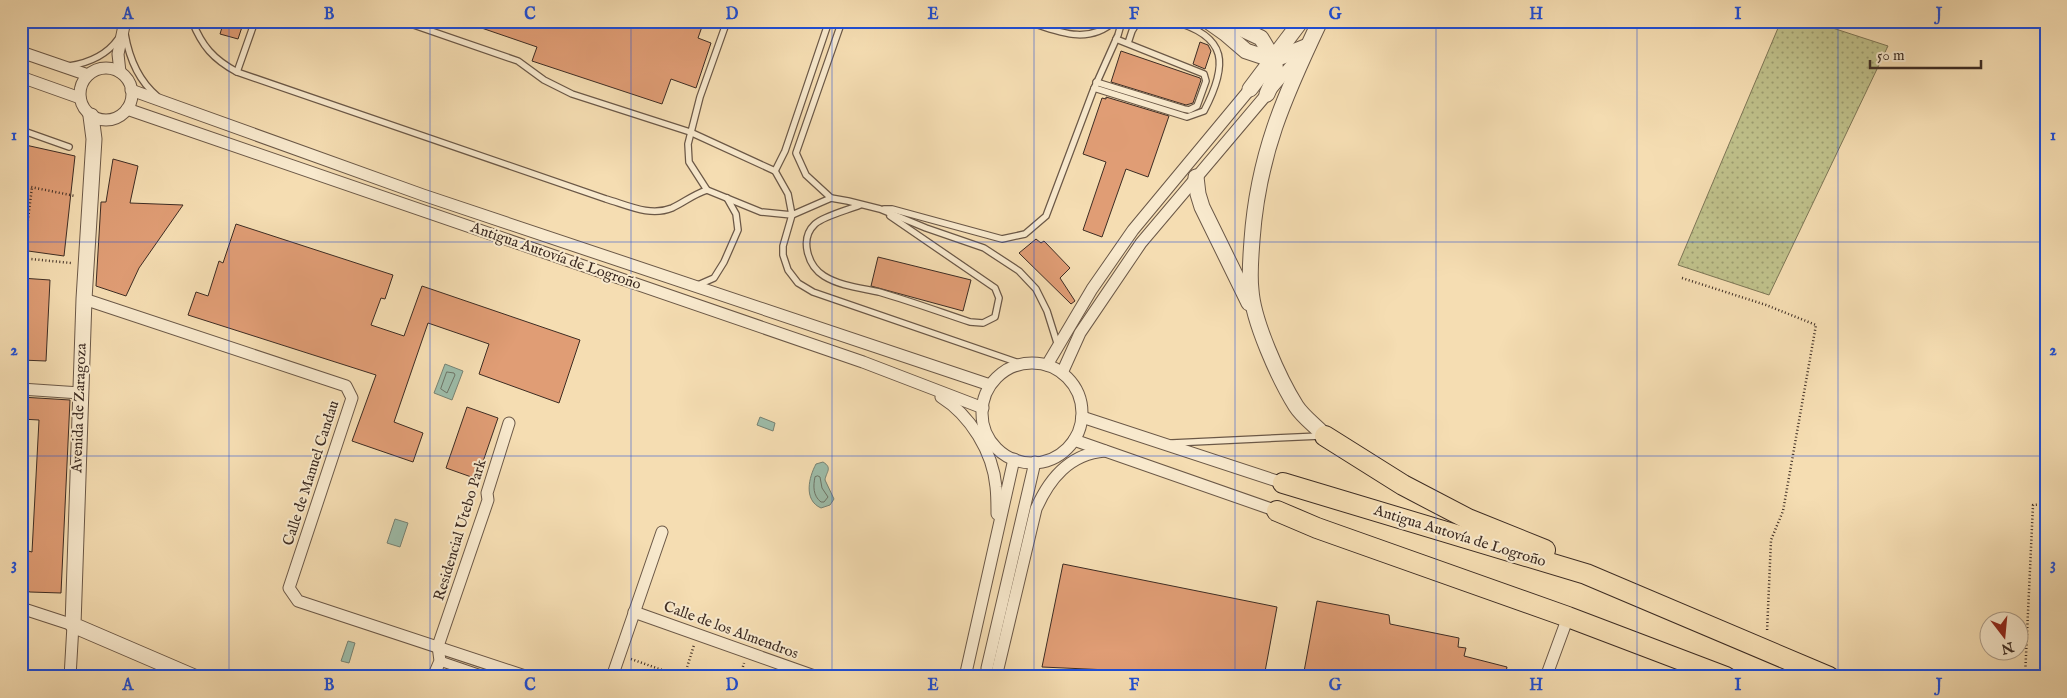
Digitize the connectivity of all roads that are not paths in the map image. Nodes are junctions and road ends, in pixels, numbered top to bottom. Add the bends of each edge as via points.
1 (192, 21) edge
2 (255, 21) edge
3 (402, 21) edge
4 (727, 21) edge
5 (830, 21) edge
6 (842, 21) edge
7 (1026, 21) edge
8 (1114, 21) edge
9 (1122, 21) edge
10 (1138, 21) edge
11 (1172, 21) edge
12 (1208, 21) edge
13 (1225, 21) edge
14 (1320, 21) edge
15 (125, 25) edge
16 (1297, 27) edge
17 (1261, 38) junction
18 (1116, 39) junction
19 (1128, 43) junction
20 (1308, 46) junction
21 (1246, 51) junction
22 (21, 52) edge
23 (118, 54) junction
24 (1273, 60) junction
25 (64, 67) junction
26 (107, 68) junction
27 (120, 72) junction
28 (237, 72) junction
29 (88, 75) junction
30 (21, 77) edge
31 (1095, 85) junction
32 (1250, 89) junction
33 (131, 90) junction
34 (1267, 94) junction
35 (80, 98) junction
36 (162, 101) junction
37 (127, 109) junction
38 (97, 118) junction
39 (21, 130) edge
40 (690, 132) junction
41 (69, 147) dead end
42 (775, 170) junction
43 (1196, 177) junction
44 (707, 190) junction
45 (727, 198) junction
46 (831, 198) junction
47 (860, 205) junction
48 (880, 209) junction
49 (792, 215) junction
50 (694, 286) junction
51 (84, 299) junction
52 (1260, 324) junction
53 (1058, 347) junction
54 (1022, 364) junction
55 (1047, 365) junction
56 (1062, 373) junction
57 (990, 385) junction
58 (927, 388) junction
59 (21, 390) edge
60 (80, 393) junction
61 (983, 408) junction
62 (1082, 417) junction
63 (509, 423) dead end
64 (1325, 436) junction
65 (1074, 440) junction
66 (1163, 444) junction
67 (1104, 451) junction
68 (1014, 459) junction
69 (1035, 462) junction
70 (1283, 483) joint
71 (1277, 512) joint
72 (662, 532) dead end
73 (996, 537) junction
74 (1586, 574) junction
75 (21, 608) edge
76 (634, 612) junction
77 (1568, 617) junction
78 (73, 625) junction
79 (438, 646) junction
80 (440, 662) junction
81 (1831, 675) edge
82 (70, 677) edge
83 (194, 677) edge
84 (433, 677) edge
85 (487, 677) edge
86 (528, 677) edge
87 (612, 677) edge
88 (817, 677) edge
89 (965, 677) edge
90 (987, 677) edge
91 (996, 677) edge
92 (1546, 677) edge
93 (1726, 677) edge

1 - 28 lane via 209,52 220,63
2 - 28 lane
3 - 40 lane via 518,60 544,80 572,94
4 - 40 lane
5 - 42 lane via 785,151
6 - 46 lane via 796,153 806,175
7 - 8 lane via 1076,35 1094,34
9 - 18 lane
10 - 19 lane
11 - 31 lane via 1204,33 1215,43 1218,79 1204,112 1187,117
12 - 21 street
13 - 17 street
14 - 20 street
15 - 23 street
15 - 25 lane via 114,45 92,61
15 - 36 lane via 131,58 149,89
16 - 17 street via 1273,38
16 - 24 street
17 - 24 street
18 - 19 lane
18 - 31 lane
19 - 31 lane via 1204,74 1206,81 1197,106 1184,109
20 - 24 street
20 - 34 street
20 - 52 street via 1270,138 1260,175 1255,205 1251,290
21 - 24 street
21 - 32 street via 1252,70
22 - 25 street
23 - 26 street
23 - 27 street
24 - 32 street
24 - 34 street via 1276,73
25 - 29 street
26 - 27 street
26 - 29 street
27 - 33 street
28 - 44 lane via 638,209 656,212 672,208
29 - 35 street
30 - 35 street
31 - 48 lane via 1046,216 1025,234 1002,239 892,209
32 - 53 street via 1133,230 1092,289
33 - 36 street, Antigua Autovía de Logroño
33 - 37 street
34 - 43 street
35 - 38 street via 82,106
36 - 50 street, Antigua Autovía de Logroño via 441,201
37 - 38 street via 119,117
37 - 58 street, Antigua Autovía de Logroño via 863,362
38 - 51 street, Avenida de Zaragoza
39 - 41 lane
40 - 42 lane
40 - 44 lane via 689,162
42 - 49 lane via 788,194
43 - 52 street via 1202,207
43 - 56 street via 1141,242 1080,332
44 - 45 lane
45 - 49 lane via 761,212
45 - 50 lane via 736,214 738,230 714,278
46 - 47 lane
46 - 49 lane
47 - 48 lane
47 - 48 lane via 816,223 809,231 808,256 814,269 841,283 970,322 983,324 995,317 1000,298 995,288
48 - 53 lane via 984,248 1020,271 1043,299
49 - 54 lane via 784,239 783,255 788,270 798,283 813,292
50 - 57 street, Antigua Autovía de Logroño
51 - 60 street, Avenida de Zaragoza
51 - 79 street, Calle de Manuel Candau via 346,386 352,398 289,588 298,601
52 - 64 street via 1297,407
53 - 55 street
54 - 55 street
54 - 57 street via 1001,374
55 - 56 street
56 - 62 street via 1074,385 1081,400
57 - 61 street
58 - 61 street, Antigua Autovía de Logroño
58 - 73 street via 964,416 981,440 996,485
59 - 60 street
60 - 78 street, Avenida de Zaragoza
61 - 68 street via 986,432 994,445
62 - 65 street
62 - 66 street, Antigua Autovía de Logroño
63 - 79 street, Residencial Utebo Park via 487,492 488,500
64 - 66 lane
64 - 74 highway via 1403,486 1468,519 1560,557
65 - 67 street
65 - 69 street via 1054,458
66 - 70 street, Antigua Autovía de Logroño
67 - 71 street
67 - 91 street via 1078,457 1044,490 1036,509
68 - 69 street
68 - 73 street
69 - 90 street
70 - 74 highway, Antigua Autovía de Logroño
71 - 77 highway
72 - 76 street
73 - 89 street
74 - 81 highway, Antigua Autovía de Logroño
75 - 78 street
76 - 87 street
76 - 88 street, Calle de los Almendros
77 - 92 street
77 - 93 highway
78 - 82 street, Avenida de Zaragoza
78 - 83 street
79 - 80 street
79 - 86 street, Calle de Manuel Candau
80 - 84 street
80 - 85 street

